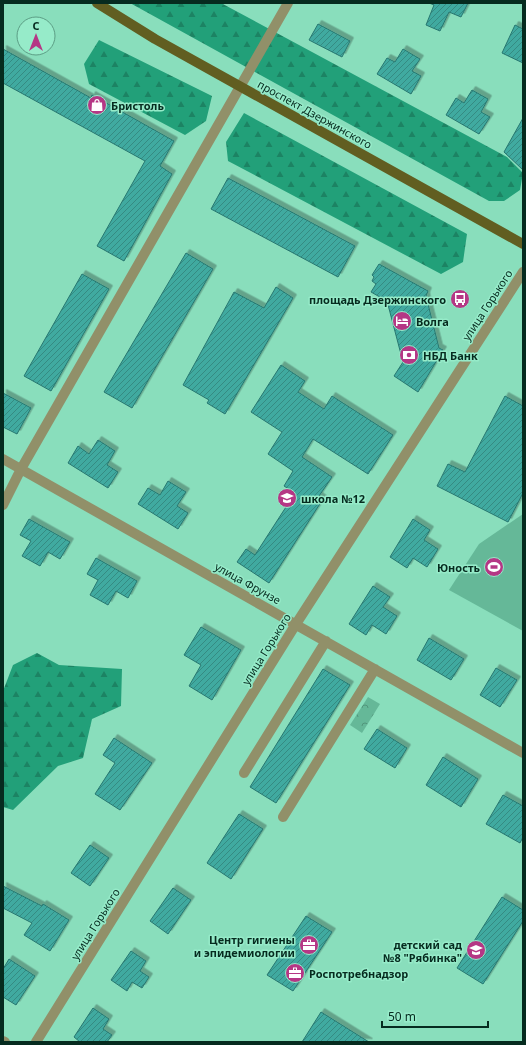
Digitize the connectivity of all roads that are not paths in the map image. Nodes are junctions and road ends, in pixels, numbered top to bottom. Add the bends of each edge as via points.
1 (97, 3) edge
2 (288, 3) edge
3 (241, 86) junction
4 (523, 244) edge
5 (523, 272) edge
6 (3, 459) edge
7 (21, 469) junction
8 (3, 505) edge
9 (296, 624) junction
10 (326, 641) junction
11 (375, 669) junction
12 (523, 753) edge
13 (244, 773) dead end
14 (283, 817) dead end
15 (36, 1042) edge

1 - 3 main road, проспект Дзержинского via 155,39
2 - 3 street
3 - 4 main road, проспект Дзержинского
3 - 7 street
5 - 9 street, улица Горького
6 - 7 street, улица Фрунзе
7 - 8 street
7 - 9 street, улица Фрунзе
9 - 10 street, улица Фрунзе
9 - 15 street, улица Горького
10 - 11 street, улица Фрунзе
10 - 13 street
11 - 12 street, улица Фрунзе
11 - 14 street

